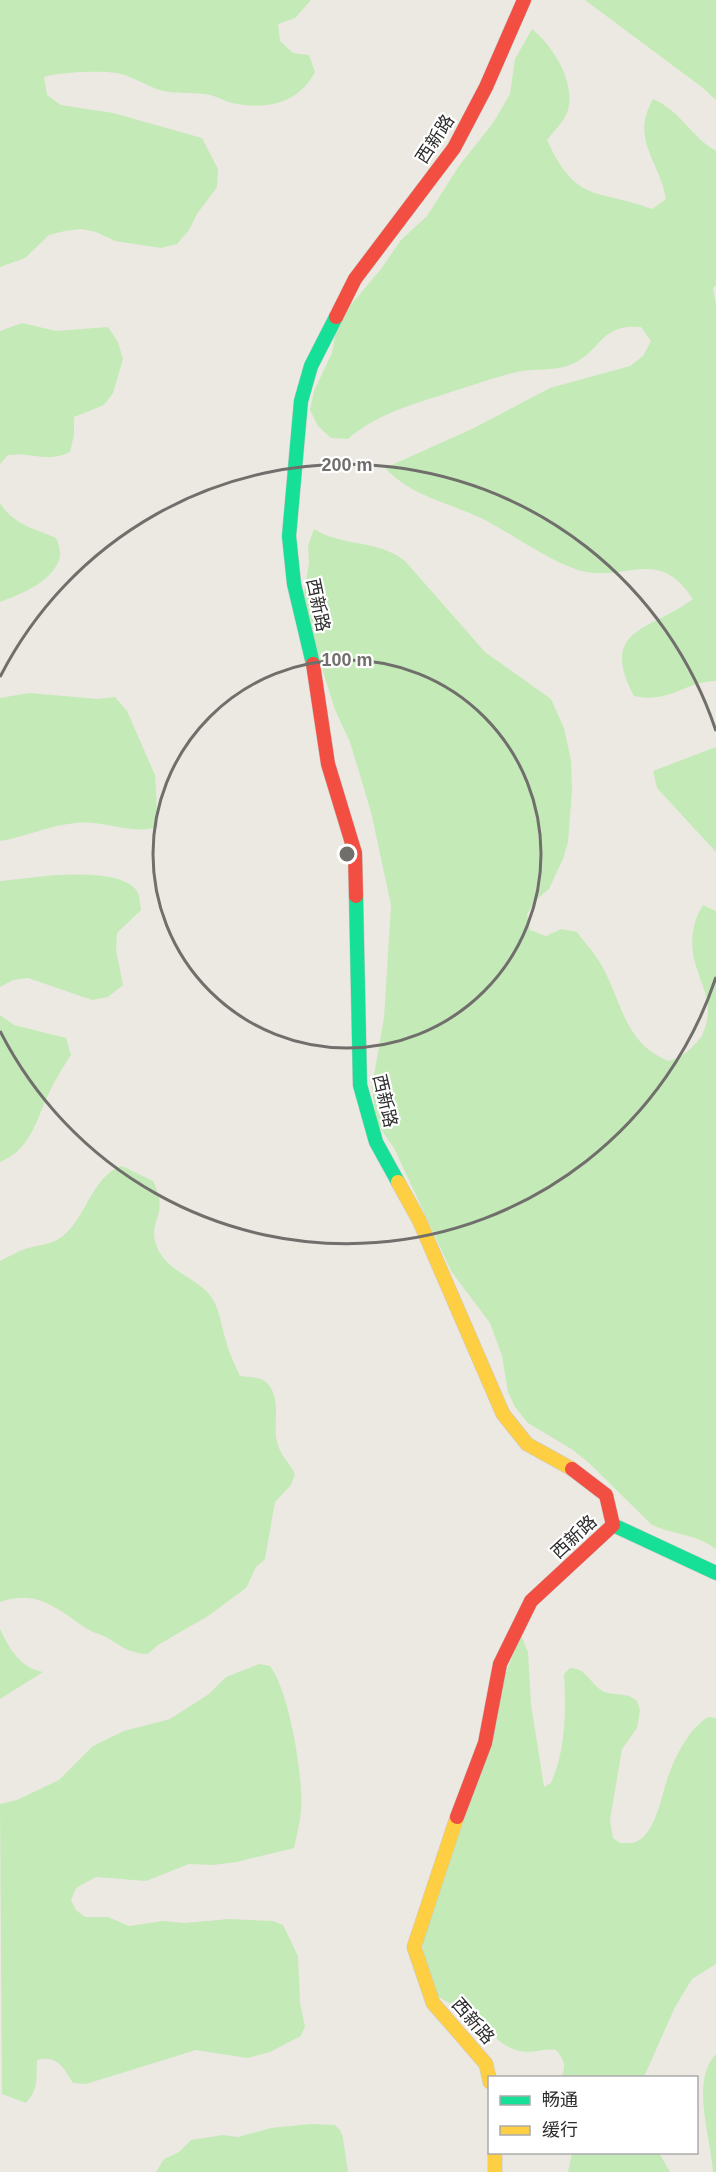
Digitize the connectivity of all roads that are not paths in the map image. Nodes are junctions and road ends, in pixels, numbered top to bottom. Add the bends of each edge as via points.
1 (524, 0) edge
2 (613, 1525) junction
3 (716, 1573) edge
4 (488, 2076) edge
5 (495, 2154) edge
6 (495, 2172) edge

1 - 2 street, 西新路 via 454,148 355,279 311,366 301,401 289,536 294,584 318,685 328,764 355,853 360,1085 376,1142 419,1220 503,1414 527,1444 568,1466 606,1495
2 - 3 street
2 - 4 street, 西新路 via 531,1601 500,1664 485,1743 414,1947 433,2003 486,2064
5 - 6 street

